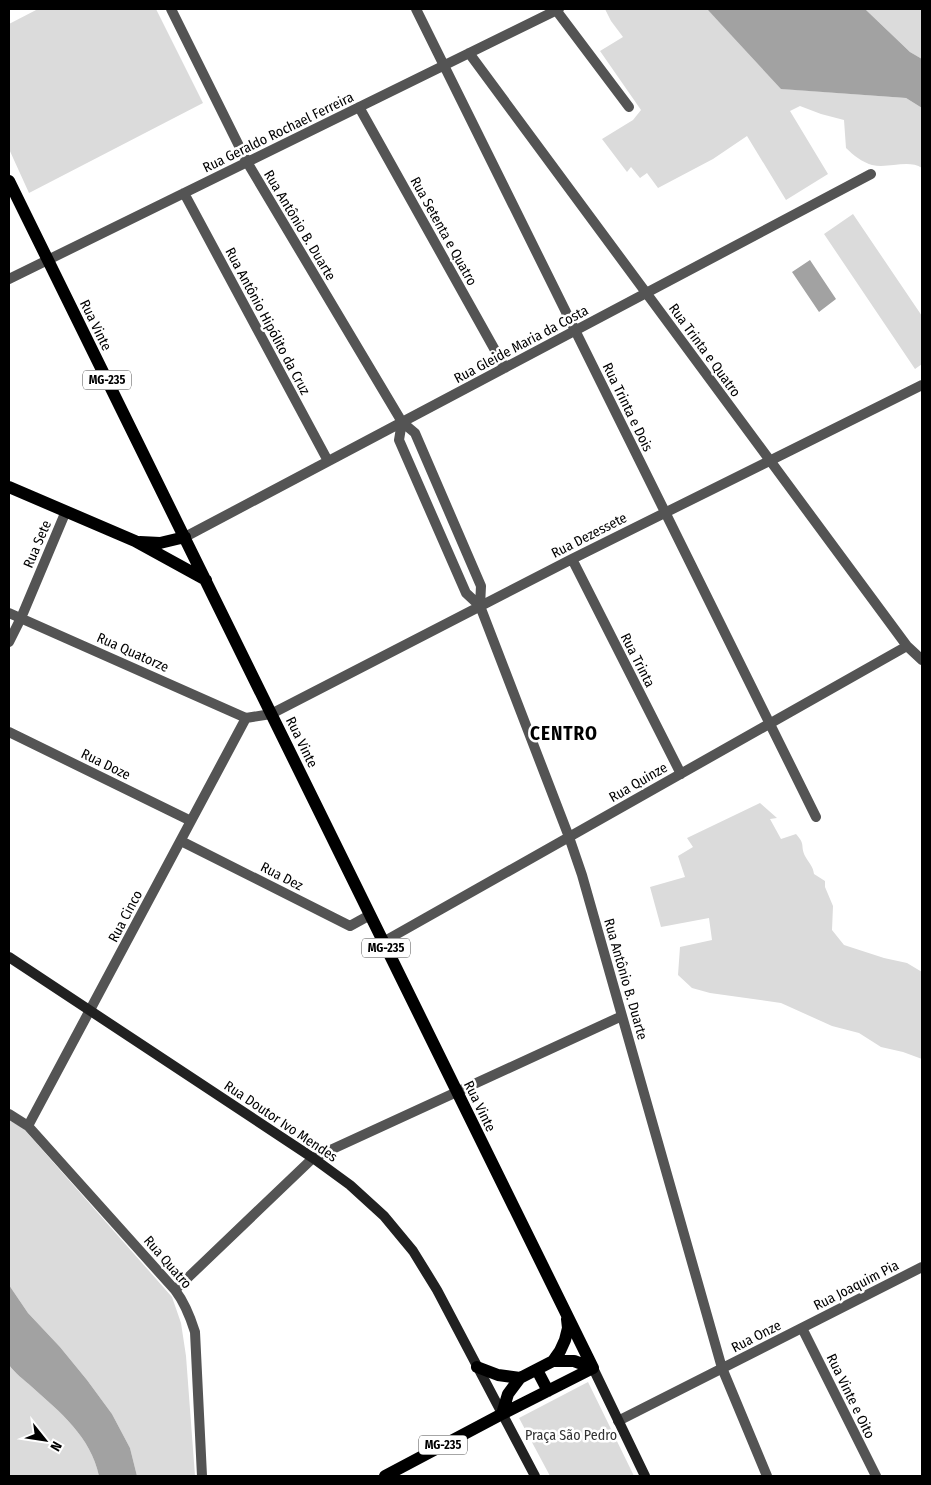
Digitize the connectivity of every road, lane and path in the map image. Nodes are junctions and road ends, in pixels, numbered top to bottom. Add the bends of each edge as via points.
1 (171, 9) edge
2 (416, 9) edge
3 (558, 10) edge
4 (469, 53) junction
5 (444, 65) junction
6 (629, 106) dead end
7 (359, 107) junction
8 (247, 162) junction
9 (871, 174) dead end
10 (9, 181) edge
11 (184, 193) junction
12 (47, 260) junction
13 (9, 279) edge
14 (646, 293) junction
15 (575, 331) junction
16 (505, 368) junction
17 (922, 385) edge
18 (402, 422) junction
19 (328, 461) junction
20 (770, 461) junction
21 (9, 486) edge
22 (66, 511) junction
23 (665, 512) junction
24 (185, 537) junction
25 (135, 541) junction
26 (572, 559) junction
27 (206, 580) junction
28 (480, 606) junction
29 (9, 612) edge
30 (21, 618) junction
31 (9, 642) edge
32 (907, 646) junction
33 (922, 660) edge
34 (271, 714) junction
35 (246, 718) junction
36 (770, 724) junction
37 (9, 732) edge
38 (681, 774) junction
39 (816, 817) dead end
40 (191, 821) junction
41 (569, 837) junction
42 (181, 840) junction
43 (370, 915) junction
44 (383, 942) junction
45 (9, 957) edge
46 (90, 1011) junction
47 (622, 1016) junction
48 (457, 1092) junction
49 (9, 1114) edge
50 (28, 1126) junction
51 (313, 1158) junction
52 (922, 1267) edge
53 (176, 1290) junction
54 (567, 1316) junction
55 (802, 1328) junction
56 (553, 1361) junction
57 (477, 1367) junction
58 (593, 1368) junction
59 (722, 1368) junction
60 (537, 1370) junction
61 (520, 1378) junction
62 (548, 1390) junction
63 (502, 1414) junction
64 (618, 1421) junction
65 (202, 1476) edge
66 (385, 1476) edge
67 (535, 1476) edge
68 (645, 1476) edge
69 (766, 1476) edge
70 (876, 1476) edge

1 - 8 street, Rua Antônio B. Duarte
2 - 5 street, Rua Trinta e Dois
3 - 4 street, Rua Geraldo Rochael Ferreira
3 - 6 street
4 - 5 street, Rua Geraldo Rochael Ferreira
4 - 14 street, Rua Trinta e Quatro
5 - 7 street, Rua Geraldo Rochael Ferreira
5 - 15 street, Rua Trinta e Dois
7 - 8 street, Rua Geraldo Rochael Ferreira
7 - 16 street, Rua Setenta e Quatro
8 - 11 street, Rua Geraldo Rochael Ferreira
8 - 18 street, Rua Antônio B. Duarte
9 - 14 street, Rua Gleide Maria da Costa
10 - 12 main road, Rua Vinte / MG-235
11 - 12 street, Rua Geraldo Rochael Ferreira
11 - 19 street, Rua Antônio Hipólito da Cruz
12 - 13 street, Rua Geraldo Rochael Ferreira
12 - 24 main road, Rua Vinte / MG-235
14 - 15 street, Rua Gleide Maria da Costa
14 - 20 street, Rua Trinta e Quatro
15 - 16 street, Rua Gleide Maria da Costa
15 - 23 street, Rua Trinta e Dois
16 - 18 street, Rua Gleide Maria da Costa
17 - 20 street, Rua Dezessete
18 - 19 street, Rua Gleide Maria da Costa
18 - 28 street, Rua Antônio B. Duarte via 415,433 481,586
18 - 28 street, Rua Antônio B. Duarte via 399,440 466,593
19 - 24 street, Rua Gleide Maria da Costa
20 - 23 street, Rua Dezessete
20 - 32 street, Rua Trinta e Quatro
21 - 22 main road
22 - 25 main road
22 - 30 street, Rua Sete
23 - 26 street, Rua Dezessete
23 - 36 street, Rua Trinta e Dois
24 - 25 main road via 160,543
24 - 27 main road, Rua Vinte / MG-235
25 - 27 main road
26 - 28 street, Rua Dezessete
26 - 38 street, Rua Trinta
27 - 34 main road, Rua Vinte / MG-235
28 - 34 street, Rua Dezessete
28 - 41 street, Rua Antônio B. Duarte
29 - 30 street, Rua Quatorze
30 - 31 street, Rua Sete
30 - 35 street, Rua Quatorze
32 - 33 street, Rua Trinta e Quatro
32 - 36 street, Rua Quinze
34 - 35 street, Rua Dezessete
34 - 43 main road, Rua Vinte / MG-235
35 - 40 street, Rua Cinco
36 - 38 street, Rua Quinze
36 - 39 street, Rua Trinta e Dois
37 - 40 street, Rua Doze
38 - 41 street, Rua Quinze
40 - 42 street, Rua Cinco
41 - 44 street, Rua Quinze
41 - 47 street, Rua Antônio B. Duarte
42 - 43 street, Rua Dez via 350,926
42 - 46 street, Rua Cinco
43 - 44 main road, Rua Vinte / MG-235
44 - 48 main road, Rua Vinte / MG-235
45 - 46 street, Rua Doutor Ivo Mendes
46 - 50 street, Rua Cinco
46 - 51 street, Rua Doutor Ivo Mendes
47 - 48 street
47 - 59 street, Rua Antônio B. Duarte
48 - 51 street
48 - 54 main road, Rua Vinte / MG-235
49 - 50 street, Rua Quatro
50 - 53 street, Rua Quatro
51 - 53 street
51 - 57 street, Rua Doutor Ivo Mendes via 384,1216 413,1251
52 - 55 street, Rua Joaquim Pia
53 - 65 street, Rua Quatro via 191,1317 195,1332
54 - 56 main road via 565,1340
54 - 58 main road, MG-235
55 - 59 street, Rua Onze
55 - 70 street, Rua Vinte e Oito
56 - 58 main road via 574,1362
56 - 60 main road
57 - 61 main road via 498,1375
57 - 63 street, Rua Doutor Ivo Mendes
58 - 62 main road, MG-235
58 - 64 street
59 - 64 street, Rua Onze
59 - 69 street, Rua Antônio B. Duarte
60 - 61 main road
60 - 62 main road
61 - 63 main road via 508,1394
62 - 63 main road, MG-235
63 - 66 main road, MG-235
63 - 67 street
64 - 68 street

